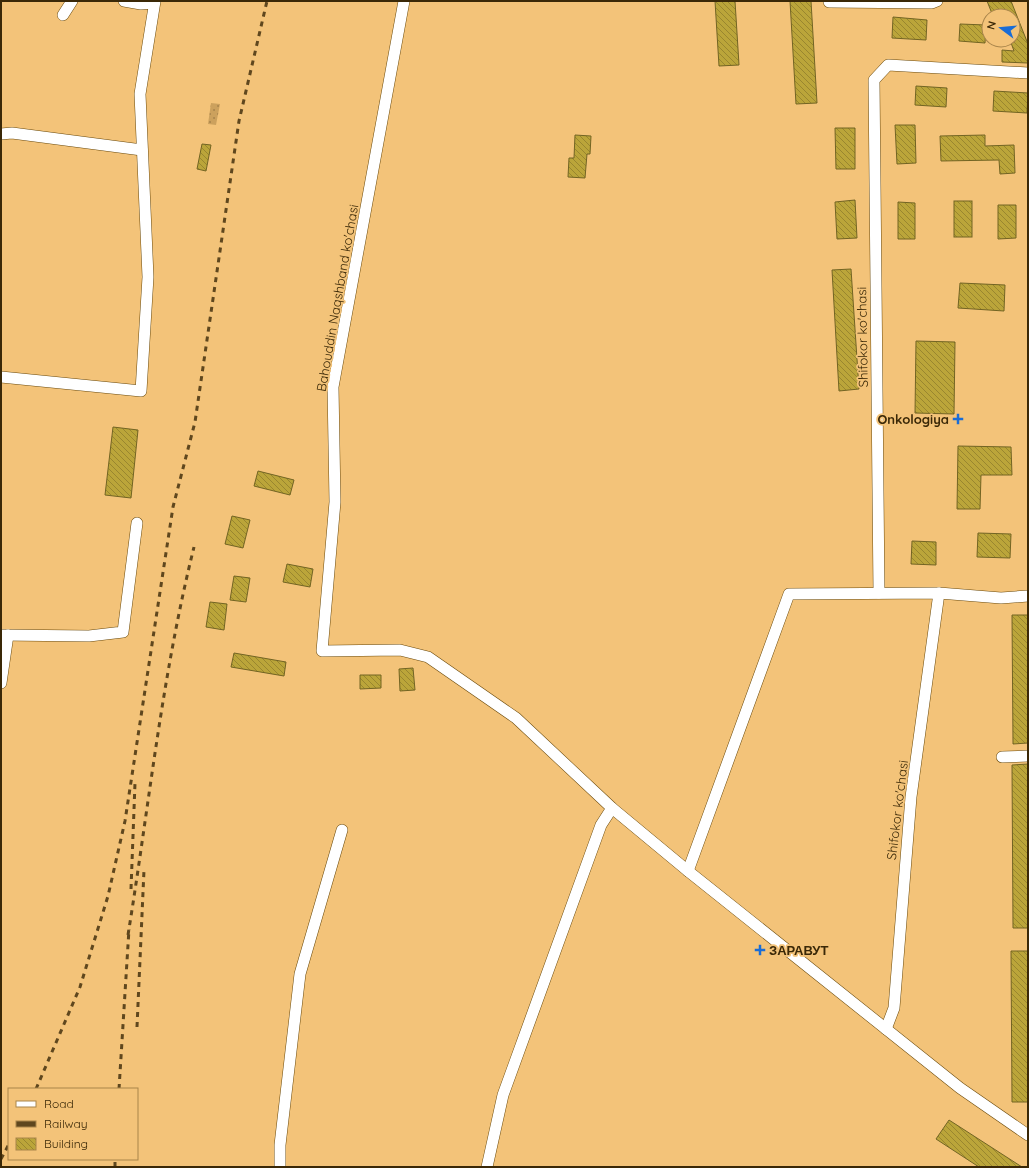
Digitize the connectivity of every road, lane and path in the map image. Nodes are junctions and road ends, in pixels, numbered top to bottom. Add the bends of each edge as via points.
1 (72, 1) edge
2 (124, 1) edge
3 (404, 1) edge
4 (938, 1) edge
5 (154, 2) edge
6 (829, 2) edge
7 (63, 15) dead end
8 (1028, 73) edge
9 (1, 134) edge
10 (142, 150) junction
11 (1, 378) edge
12 (137, 523) dead end
13 (880, 593) junction
14 (938, 593) junction
15 (1028, 596) edge
16 (4, 635) edge
17 (1, 683) edge
18 (1028, 756) edge
19 (1002, 757) dead end
20 (612, 808) junction
21 (342, 830) dead end
22 (688, 871) junction
23 (886, 1029) junction
24 (1028, 1135) edge
25 (280, 1167) edge
26 (487, 1167) edge

1 - 7 street
2 - 5 street via 140,4
3 - 20 street, Bahouddin Naqshband ko'chasi via 334,387 335,502 322,651 400,650 428,658 516,718
4 - 6 street
5 - 10 street via 140,94
8 - 13 street, Shifokor ko'chasi via 888,65 874,80
9 - 10 street via 12,133
10 - 11 street via 148,277 141,391
12 - 16 street via 123,632 89,636
13 - 14 street
13 - 22 street via 789,594
14 - 15 street via 1001,598
14 - 23 street, Shifokor ko'chasi via 911,797 894,1008
16 - 17 street
18 - 19 street
20 - 22 street
20 - 26 street via 601,824 503,1095
21 - 25 street via 300,974 280,1145
22 - 23 street
23 - 24 street via 960,1088

